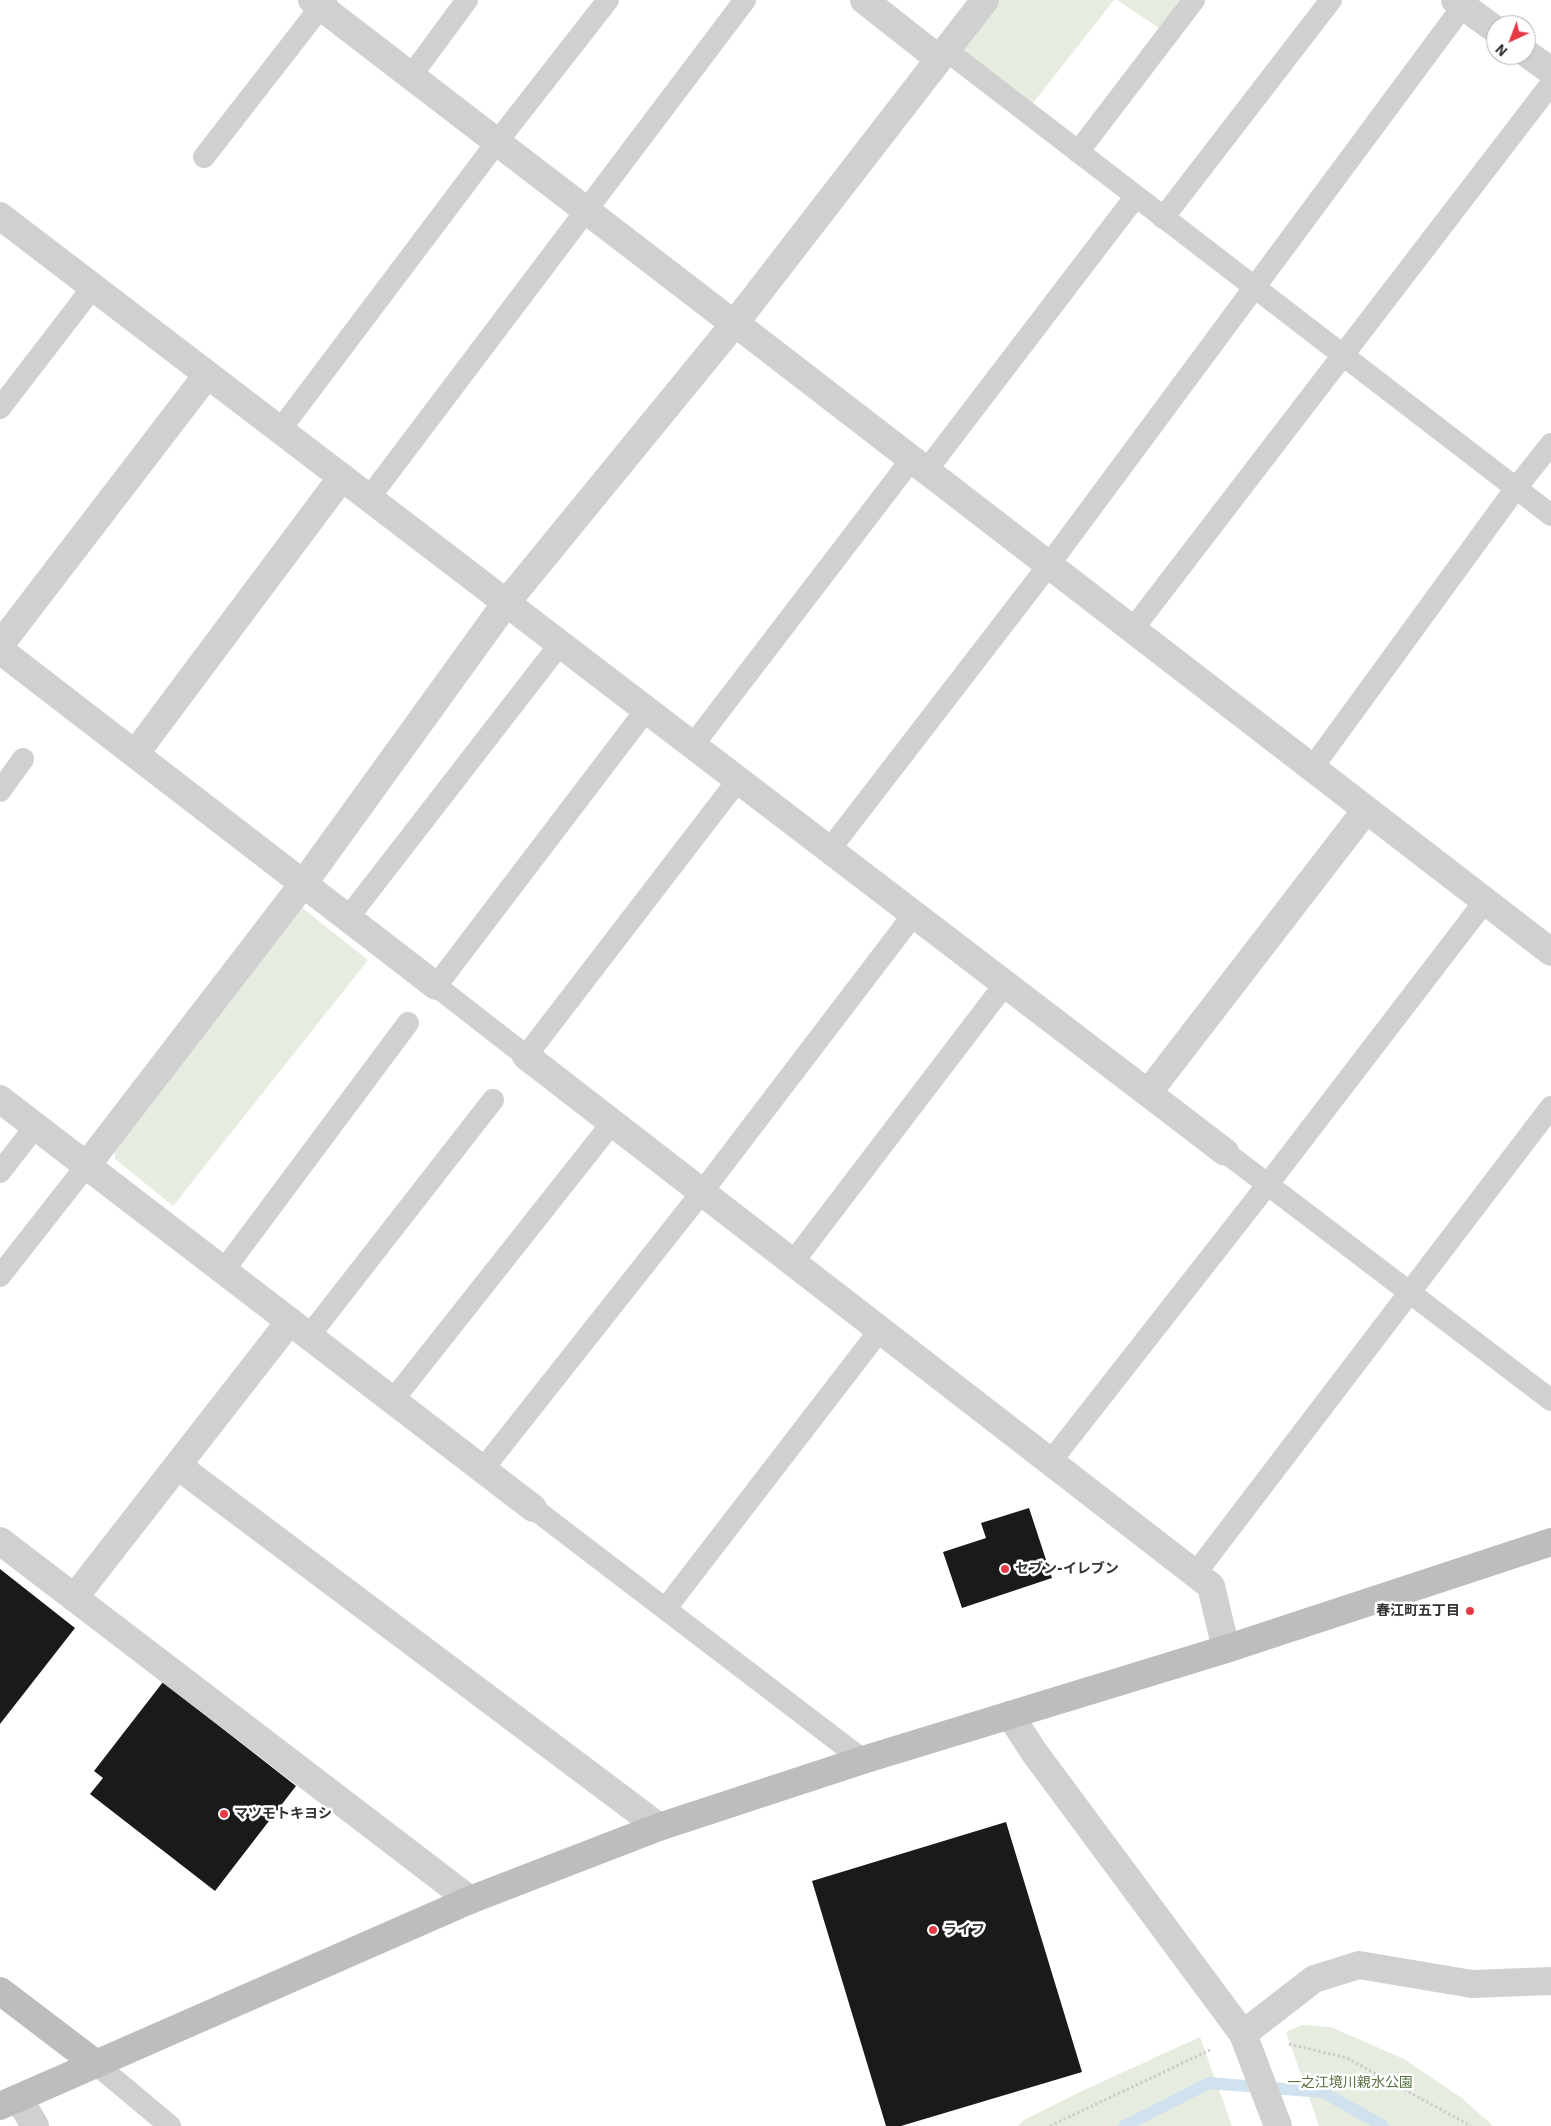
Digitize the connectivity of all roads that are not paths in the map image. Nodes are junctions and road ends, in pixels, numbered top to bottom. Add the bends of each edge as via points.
1 (467, 0) edge
2 (608, 0) edge
3 (746, 0) edge
4 (864, 0) edge
5 (985, 0) edge
6 (1194, 0) edge
7 (1331, 0) edge
8 (319, 2) edge
9 (1459, 3) edge
10 (1486, 23) edge
11 (943, 55) junction
12 (1536, 60) edge
13 (1551, 71) edge
14 (411, 76) junction
15 (1551, 84) edge
16 (497, 142) junction
17 (1078, 152) junction
18 (204, 157) dead end
19 (1136, 196) junction
20 (585, 210) junction
21 (0, 216) edge
22 (1163, 218) junction
23 (93, 287) junction
24 (1254, 288) junction
25 (735, 323) junction
26 (1343, 355) junction
27 (208, 375) junction
28 (0, 408) edge
29 (280, 430) junction
30 (1551, 444) edge
31 (918, 466) junction
32 (342, 477) junction
33 (1516, 488) junction
34 (369, 498) junction
35 (1551, 515) edge
36 (1048, 566) junction
37 (506, 603) junction
38 (1132, 630) junction
39 (560, 644) junction
40 (0, 645) edge
41 (0, 650) edge
42 (646, 710) junction
43 (693, 746) junction
44 (135, 754) junction
45 (23, 759) dead end
46 (1312, 768) junction
47 (738, 780) junction
48 (0, 791) edge
49 (1366, 810) junction
50 (830, 850) junction
51 (303, 884) junction
52 (1485, 901) junction
53 (914, 914) junction
54 (347, 919) junction
55 (1551, 952) edge
56 (1005, 984) junction
57 (436, 986) junction
58 (408, 1023) dead end
59 (526, 1056) junction
60 (1148, 1093) junction
61 (0, 1099) edge
62 (493, 1100) dead end
63 (1551, 1107) edge
64 (612, 1123) junction
65 (36, 1127) junction
66 (1226, 1152) joint
67 (87, 1165) junction
68 (0, 1172) edge
69 (1268, 1184) junction
70 (702, 1192) junction
71 (793, 1262) junction
72 (224, 1270) junction
73 (0, 1276) edge
74 (1410, 1293) junction
75 (299, 1328) junction
76 (880, 1330) junction
77 (1550, 1398) edge
78 (393, 1400) junction
79 (1051, 1461) junction
80 (178, 1466) junction
81 (483, 1469) junction
82 (534, 1508) joint
83 (0, 1541) edge
84 (1551, 1542) edge
85 (1195, 1574) junction
86 (74, 1598) junction
87 (666, 1608) junction
88 (1226, 1649) junction
89 (1010, 1716) junction
90 (863, 1760) junction
91 (659, 1827) junction
92 (470, 1900) junction
93 (1551, 1980) edge
94 (0, 1991) edge
95 (1243, 2034) junction
96 (96, 2064) junction
97 (9, 2103) edge
98 (35, 2126) edge
99 (170, 2126) edge
100 (1278, 2126) edge

1 - 14 lane
2 - 16 lane
3 - 20 lane
4 - 11 street
5 - 11 street
6 - 17 lane
7 - 22 lane
8 - 14 street
8 - 18 lane
9 - 10 street
9 - 24 lane
11 - 17 lane
11 - 25 street
12 - 13 street
14 - 16 street
15 - 26 lane
16 - 20 street
16 - 29 lane
17 - 19 lane
19 - 22 lane
19 - 31 lane
20 - 25 street
20 - 34 lane
21 - 23 street
22 - 24 lane
23 - 27 street
23 - 28 lane
24 - 26 lane
24 - 36 lane
25 - 31 street
25 - 37 street
26 - 33 lane
26 - 38 lane
27 - 29 street
27 - 40 street
29 - 32 street
30 - 33 lane
31 - 36 street
31 - 43 lane
32 - 34 street
32 - 44 street
33 - 35 lane
33 - 46 lane
34 - 37 street
36 - 38 street
36 - 50 lane
37 - 39 street
37 - 51 street
38 - 46 street
39 - 42 street
39 - 54 lane
41 - 44 street
42 - 43 street
42 - 57 lane
43 - 47 street
44 - 51 street
45 - 48 lane
46 - 49 street
47 - 50 street
47 - 59 lane
49 - 52 street
49 - 60 street
50 - 53 street
51 - 54 street
51 - 67 street
52 - 55 street
52 - 69 lane
53 - 56 street
53 - 70 lane
54 - 57 street
56 - 60 street
56 - 71 lane
57 - 59 lane
58 - 72 lane
59 - 64 street
60 - 66 street
61 - 65 street
62 - 75 lane
63 - 74 lane
64 - 70 street
64 - 78 lane
65 - 67 street
65 - 68 lane
66 - 69 lane
67 - 72 street
67 - 73 lane
69 - 74 lane
69 - 79 lane
70 - 71 street
70 - 81 lane
71 - 76 street
72 - 75 street
74 - 77 lane
74 - 85 lane
75 - 78 street
75 - 80 street
76 - 79 street
76 - 87 lane
78 - 81 street
79 - 85 street
80 - 86 street
80 - 91 street
81 - 82 street
82 - 87 lane
83 - 86 street
84 - 88 street
85 - 88 street via 1211,1586
86 - 92 street
87 - 90 lane
88 - 89 street
89 - 90 street
89 - 95 street via 1039,1760
90 - 91 street
91 - 92 street
92 - 96 street
93 - 95 street via 1472,1984 1359,1964 1314,1980
94 - 96 street
95 - 100 street
96 - 97 street
96 - 99 lane
97 - 98 street

